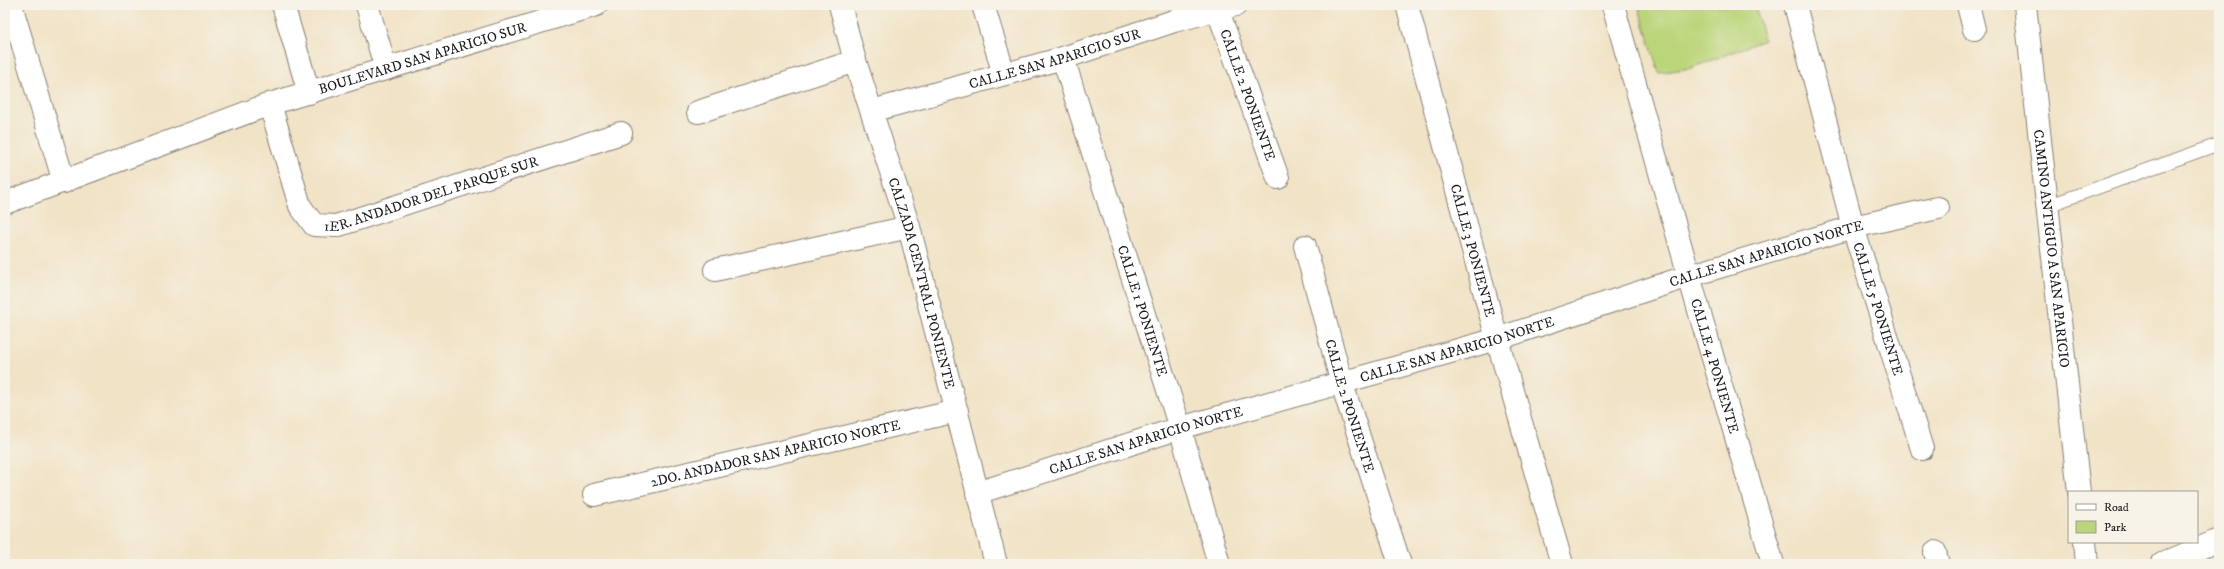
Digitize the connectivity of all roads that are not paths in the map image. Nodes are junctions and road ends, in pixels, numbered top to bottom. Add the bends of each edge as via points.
1 (11, 5) edge
2 (283, 5) edge
3 (367, 5) edge
4 (596, 5) edge
5 (840, 5) edge
6 (982, 5) edge
7 (1407, 5) edge
8 (1613, 5) edge
9 (1795, 5) edge
10 (1968, 5) edge
11 (2025, 5) edge
12 (1227, 8) edge
13 (1172, 13) edge
14 (1974, 29) dead end
15 (1063, 58) junction
16 (855, 61) junction
17 (386, 69) junction
18 (1004, 74) junction
19 (309, 93) junction
20 (270, 104) junction
21 (872, 111) junction
22 (698, 112) dead end
23 (621, 133) dead end
24 (2219, 144) edge
25 (1278, 178) dead end
26 (64, 182) junction
27 (5, 204) edge
28 (2047, 206) junction
29 (1938, 208) dead end
30 (908, 227) junction
31 (1853, 227) junction
32 (1304, 246) dead end
33 (715, 270) dead end
34 (1689, 276) junction
35 (1497, 338) junction
36 (1342, 384) junction
37 (957, 411) junction
38 (1180, 428) junction
39 (1922, 449) dead end
40 (2079, 491) edge
41 (977, 493) junction
42 (594, 495) dead end
43 (2219, 540) edge
44 (2085, 543) edge
45 (996, 564) edge
46 (1219, 564) edge
47 (1400, 564) edge
48 (1562, 564) edge
49 (1773, 564) edge
50 (2087, 564) edge
51 (2162, 564) edge

1 - 26 street
2 - 19 street
3 - 17 street
4 - 17 street, BOULEVARD SAN APARICIO SUR
5 - 16 street, CALZADA CENTRAL PONIENTE
6 - 18 street
7 - 35 street, CALLE 3 PONIENTE
8 - 34 street, CALLE 4 PONIENTE
9 - 31 street, CALLE 5 PONIENTE
10 - 14 street
11 - 28 street, CAMINO ANTIGUO A SAN APARICIO
12 - 13 street, CALLE SAN APARICIO SUR
12 - 25 street, CALLE 2 PONIENTE
13 - 15 street, CALLE SAN APARICIO SUR
15 - 18 street, CALLE SAN APARICIO SUR
15 - 38 street, CALLE 1 PONIENTE
16 - 21 street, CALZADA CENTRAL PONIENTE
16 - 22 street
17 - 19 street, BOULEVARD SAN APARICIO SUR
18 - 21 street, CALLE SAN APARICIO SUR
19 - 20 street, BOULEVARD SAN APARICIO SUR
20 - 23 street, 1ER. ANDADOR DEL PARQUE SUR via 300,206 314,225 336,226
20 - 26 street
21 - 30 street, CALZADA CENTRAL PONIENTE
24 - 28 lane
26 - 27 street
28 - 40 street, CAMINO ANTIGUO A SAN APARICIO
29 - 31 street, CALLE SAN APARICIO NORTE
30 - 33 street
30 - 37 street, CALZADA CENTRAL PONIENTE
31 - 34 street, CALLE SAN APARICIO NORTE
31 - 39 street, CALLE 5 PONIENTE
32 - 36 street, CALLE 2 PONIENTE
34 - 35 street, CALLE SAN APARICIO NORTE
34 - 49 street, CALLE 4 PONIENTE
35 - 36 street, CALLE SAN APARICIO NORTE
35 - 48 street, CALLE 3 PONIENTE
36 - 38 street, CALLE SAN APARICIO NORTE
36 - 47 street, CALLE 2 PONIENTE
37 - 41 street, CALZADA CENTRAL PONIENTE
37 - 42 street, 2DO. ANDADOR SAN APARICIO NORTE
38 - 41 street, CALLE SAN APARICIO NORTE
38 - 46 street, CALLE 1 PONIENTE
41 - 45 street, CALZADA CENTRAL PONIENTE
43 - 51 street
44 - 50 street

